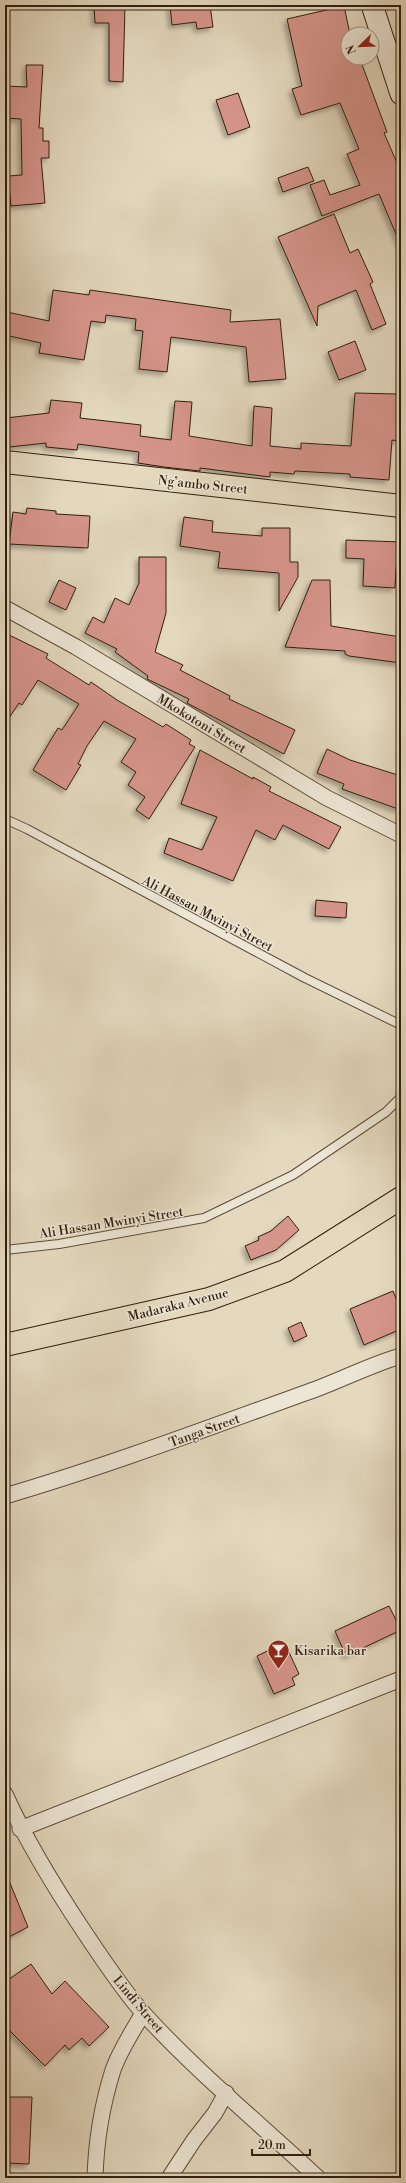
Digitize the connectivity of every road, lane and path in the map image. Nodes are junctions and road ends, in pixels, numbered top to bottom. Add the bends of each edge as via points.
1 (372, 5) edge
2 (401, 94) edge
3 (5, 462) edge
4 (401, 506) edge
5 (5, 608) edge
6 (5, 819) edge
7 (401, 835) edge
8 (401, 1025) edge
9 (401, 1097) edge
10 (401, 1198) edge
11 (5, 1250) edge
12 (5, 1345) edge
13 (401, 1356) edge
14 (5, 1496) edge
15 (401, 1679) edge
16 (5, 1794) edge
17 (20, 1829) junction
18 (143, 2013) junction
19 (226, 2093) junction
20 (95, 2178) edge
21 (169, 2178) edge
22 (318, 2178) edge

1 - 2 main road
3 - 4 main road, Ng’ambo Street
5 - 7 street, Mkokotoni Street via 76,647 326,798
6 - 8 lane, Ali Hassan Mwinyi Street via 305,978
9 - 11 lane, Ali Hassan Mwinyi Street via 386,1112 293,1176 204,1218 59,1244
10 - 12 main road, Madaraka Avenue via 285,1271 209,1299
13 - 14 street, Tanga Street via 332,1384 146,1451
15 - 17 street
16 - 17 street, Lindi Street
17 - 18 street, Lindi Street via 52,1884 96,1950
18 - 19 street, Lindi Street
18 - 20 street via 114,2068 104,2103 96,2148
19 - 21 street via 215,2113
19 - 22 street, Lindi Street

